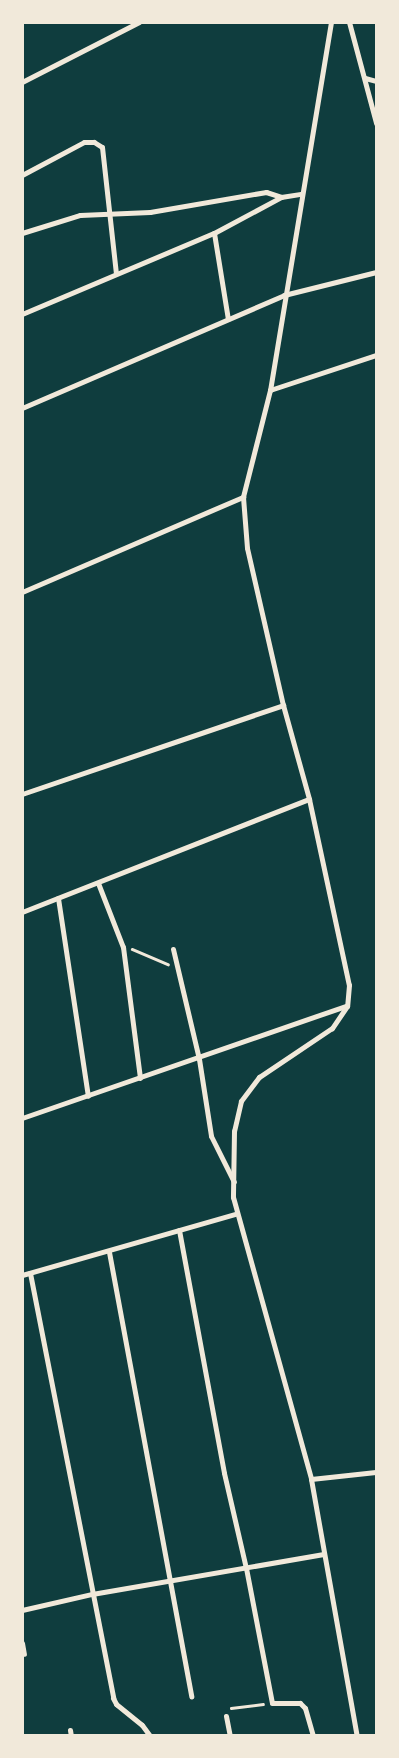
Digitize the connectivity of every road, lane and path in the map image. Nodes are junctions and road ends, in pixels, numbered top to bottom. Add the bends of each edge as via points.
1 (140, 22) edge
2 (331, 22) edge
3 (349, 22) edge
4 (365, 78) junction
5 (376, 81) edge
6 (22, 82) edge
7 (376, 123) edge
8 (22, 175) edge
9 (301, 194) junction
10 (281, 197) junction
11 (108, 213) junction
12 (22, 233) edge
13 (214, 233) junction
14 (376, 272) edge
15 (116, 273) junction
16 (284, 295) junction
17 (22, 314) edge
18 (228, 319) junction
19 (376, 355) edge
20 (270, 390) junction
21 (22, 408) edge
22 (243, 497) junction
23 (22, 592) edge
24 (283, 705) junction
25 (22, 794) edge
26 (309, 799) junction
27 (98, 883) junction
28 (58, 898) junction
29 (22, 912) edge
30 (123, 947) junction
31 (173, 949) dead end
32 (176, 968) junction
33 (347, 1006) junction
34 (199, 1060) junction
35 (140, 1078) junction
36 (88, 1096) junction
37 (22, 1118) edge
38 (234, 1182) junction
39 (235, 1214) junction
40 (179, 1230) junction
41 (109, 1252) junction
42 (30, 1273) junction
43 (22, 1275) edge
44 (376, 1472) edge
45 (310, 1479) junction
46 (324, 1554) junction
47 (246, 1568) junction
48 (171, 1581) junction
49 (92, 1594) junction
50 (22, 1610) edge
51 (22, 1643) edge
52 (24, 1654) dead end
53 (191, 1696) dead end
54 (272, 1703) junction
55 (226, 1716) joint
56 (150, 1736) edge
57 (230, 1736) edge
58 (312, 1736) edge
59 (356, 1736) edge

1 - 6 street
2 - 9 street
3 - 4 street
4 - 5 street
4 - 7 street
8 - 11 street via 84,142 98,143 103,151
9 - 10 street
9 - 16 street
10 - 11 street via 266,192 150,212
10 - 13 street
11 - 12 street via 59,219
11 - 15 street
13 - 15 street
13 - 18 street
14 - 16 street
15 - 17 street
16 - 18 street
16 - 20 street
18 - 21 street
19 - 20 street
20 - 22 street
22 - 23 street
22 - 24 street via 247,548
24 - 25 street
24 - 26 street
26 - 27 street
26 - 33 street via 349,986
27 - 28 street
27 - 30 street
28 - 29 street
28 - 36 street
30 - 32 path
30 - 35 street
31 - 32 street
32 - 34 street
33 - 34 street
33 - 38 street via 332,1028 248,1088 236,1116
34 - 35 street
34 - 38 street via 211,1136
35 - 36 street
36 - 37 street
38 - 39 street
39 - 40 street
39 - 45 street
40 - 41 street
40 - 47 street via 224,1473
41 - 42 street
41 - 48 street
42 - 43 street
42 - 49 street
44 - 45 street
45 - 46 street
46 - 47 street
46 - 59 street
47 - 48 street
47 - 54 street
48 - 49 street
48 - 53 street
49 - 50 street
49 - 56 street via 116,1704 142,1725
51 - 52 street
54 - 55 path via 233,1707
54 - 58 street via 300,1703 306,1708
55 - 57 street

